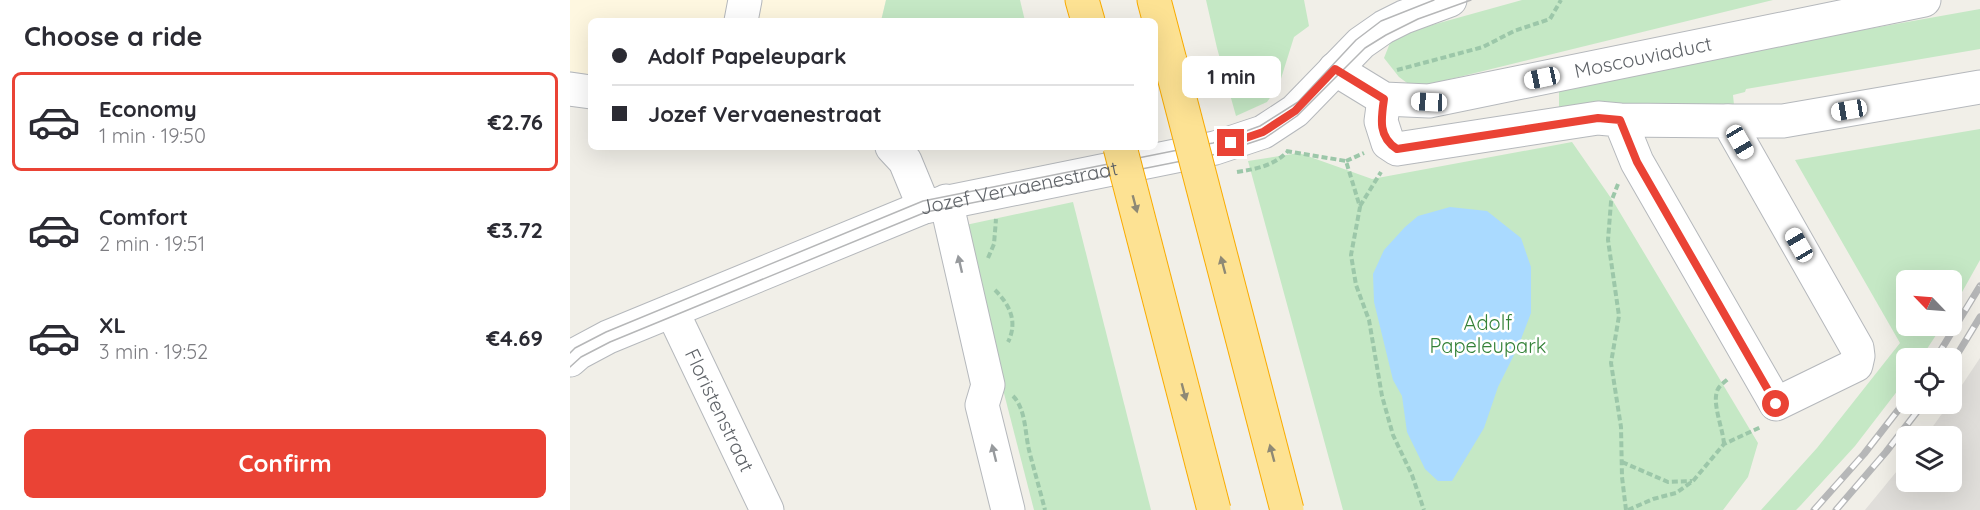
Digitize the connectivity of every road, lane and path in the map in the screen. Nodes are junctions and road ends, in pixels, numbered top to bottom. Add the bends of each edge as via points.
1 (745, 0) edge
2 (1082, 0) edge
3 (1154, 0) edge
4 (1450, 0) edge
5 (1560, 0) edge
6 (1924, 0) edge
7 (742, 18) edge
8 (1087, 18) edge
9 (1335, 69) junction
10 (1385, 86) junction
11 (1980, 87) edge
12 (570, 89) edge
13 (588, 92) edge
14 (1620, 120) junction
15 (1728, 121) junction
16 (1263, 132) junction
17 (1397, 149) junction
18 (895, 150) edge
19 (1121, 150) edge
20 (1637, 162) junction
21 (990, 192) junction
22 (935, 204) junction
23 (1360, 207) junction
24 (990, 261) dead end
25 (994, 289) dead end
26 (672, 311) junction
27 (1749, 357) junction
28 (570, 360) edge
29 (985, 372) junction
30 (1776, 404) junction
31 (1724, 444) junction
32 (1622, 462) junction
33 (1693, 480) junction
34 (767, 510) edge
35 (1008, 510) edge
36 (1046, 510) edge
37 (1214, 510) edge
38 (1287, 510) edge
39 (1424, 510) edge
40 (1627, 510) edge

1 - 7 street
2 - 8 highway
38 -> 3 highway, bridge
4 - 9 street, Jozef Vervaenestraat via 1384,27
5 - 10 path via 1550,19
6 - 10 street, Moscouviaduct via 1429,102
9 - 10 street, Moscouviaduct
9 - 16 street, Jozef Vervaenestraat via 1295,111
10 - 17 street via 1381,121 1388,143
11 - 15 street via 1784,121
12 - 13 street
14 - 15 street
14 - 17 street via 1598,118
14 - 20 street
15 - 30 street via 1857,348 1856,365
16 - 21 street, Jozef Vervaenestraat via 1215,148
16 - 23 path via 1278,151 1346,161
17 - 23 path
18 - 22 street
19 -> 37 highway, bridge
20 - 27 street
20 - 32 path via 1623,171 1611,202 1608,240 1619,316 1611,363
21 - 22 street, Jozef Vervaenestraat
21 - 24 path via 996,216 994,244 987,257
22 - 26 street, Jozef Vervaenestraat
29 -> 22 street
23 - 39 path via 1351,255 1356,285 1369,320 1393,435
25 - 29 path via 1008,303 1012,326 1006,346
26 - 28 street, Jozef Vervaenestraat via 608,337
26 - 34 street, Floristenstraat
27 - 30 street
27 - 31 path via 1718,389 1716,403
35 -> 29 street via 982,405
29 - 36 path via 1017,399
30 - 31 path via 1774,418
31 - 33 path
32 - 33 path via 1668,482
32 - 40 path
33 - 40 path via 1676,493

